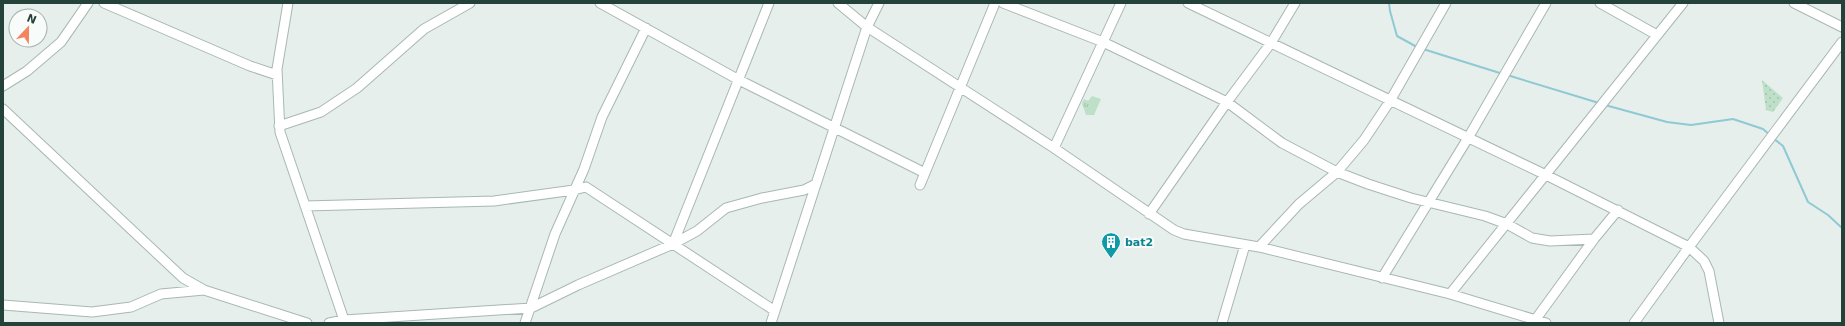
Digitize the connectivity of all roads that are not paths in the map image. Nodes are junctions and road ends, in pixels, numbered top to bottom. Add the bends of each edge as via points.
1 (88, 3) edge
2 (104, 3) edge
3 (288, 3) edge
4 (470, 3) edge
5 (600, 3) edge
6 (769, 3) edge
7 (838, 3) edge
8 (879, 3) edge
9 (996, 3) edge
10 (1003, 3) edge
11 (1121, 3) edge
12 (1188, 3) edge
13 (1295, 3) edge
14 (1446, 3) edge
15 (1546, 3) edge
16 (1600, 3) edge
17 (1683, 3) edge
18 (1794, 3) edge
19 (867, 27) junction
20 (1842, 27) edge
21 (646, 28) junction
22 (1657, 35) junction
23 (1103, 42) junction
24 (1842, 42) edge
25 (1271, 43) junction
26 (277, 75) junction
27 (739, 80) junction
28 (3, 86) edge
29 (960, 87) junction
30 (1390, 101) junction
31 (1227, 102) junction
32 (3, 109) edge
33 (279, 126) junction
34 (835, 129) junction
35 (1468, 138) junction
36 (1054, 148) junction
37 (1337, 172) junction
38 (925, 173) junction
39 (1546, 175) junction
40 (816, 184) junction
41 (920, 185) dead end
42 (574, 190) junction
43 (1429, 202) junction
44 (305, 206) junction
45 (1618, 210) junction
46 (1149, 214) junction
47 (1507, 224) junction
48 (1594, 239) junction
49 (673, 244) junction
50 (1245, 245) junction
51 (1259, 247) junction
52 (1689, 247) junction
53 (1382, 278) junction
54 (204, 290) junction
55 (1450, 294) junction
56 (3, 305) edge
57 (531, 308) junction
58 (775, 311) junction
59 (345, 321) edge
60 (1534, 321) edge
61 (307, 323) edge
62 (329, 323) edge
63 (525, 323) edge
64 (771, 323) edge
65 (1222, 323) edge
66 (1546, 323) edge
67 (1634, 323) edge
68 (1719, 323) edge

1 - 28 street via 61,42 27,71
2 - 26 street via 250,66
3 - 26 street
4 - 33 street via 424,29 357,88 321,112
5 - 21 street
6 - 27 street
7 - 19 street
8 - 19 street
9 - 29 street
10 - 23 street
11 - 23 street
12 - 25 street
13 - 25 street
14 - 30 street
15 - 35 street
16 - 22 street
17 - 22 street
18 - 20 street
19 - 29 street
19 - 34 street
21 - 27 street
21 - 42 street via 602,117
22 - 39 street
23 - 31 street
23 - 36 street
24 - 52 street
25 - 30 street
25 - 31 street
26 - 33 street
27 - 34 street
27 - 49 street
29 - 36 street
29 - 38 street
30 - 35 street
30 - 37 street via 1373,129
31 - 37 street via 1282,143
31 - 46 street
32 - 54 street via 183,278
33 - 44 street
34 - 38 street
34 - 40 street
35 - 39 street
35 - 43 street
36 - 46 street
37 - 43 street via 1388,192
37 - 51 street via 1299,204
38 - 41 street
39 - 45 street
39 - 47 street
40 - 49 street via 804,190 726,208 697,231
40 - 58 street
42 - 44 street via 494,200
42 - 49 street via 586,187
42 - 57 street via 555,234
43 - 47 street
43 - 53 street
44 - 59 street
45 - 48 street
45 - 52 street
46 - 50 street via 1180,233
47 - 48 street via 1527,237 1540,240
47 - 55 street
48 - 60 street
49 - 57 street
49 - 58 street
50 - 51 street
50 - 65 street
51 - 53 street
52 - 67 street
52 - 68 street via 1704,261 1709,271
53 - 55 street
54 - 56 street via 160,294 131,307 92,312
54 - 61 street
55 - 60 street
57 - 59 street
57 - 63 street
58 - 64 street
59 - 62 street
60 - 66 street

